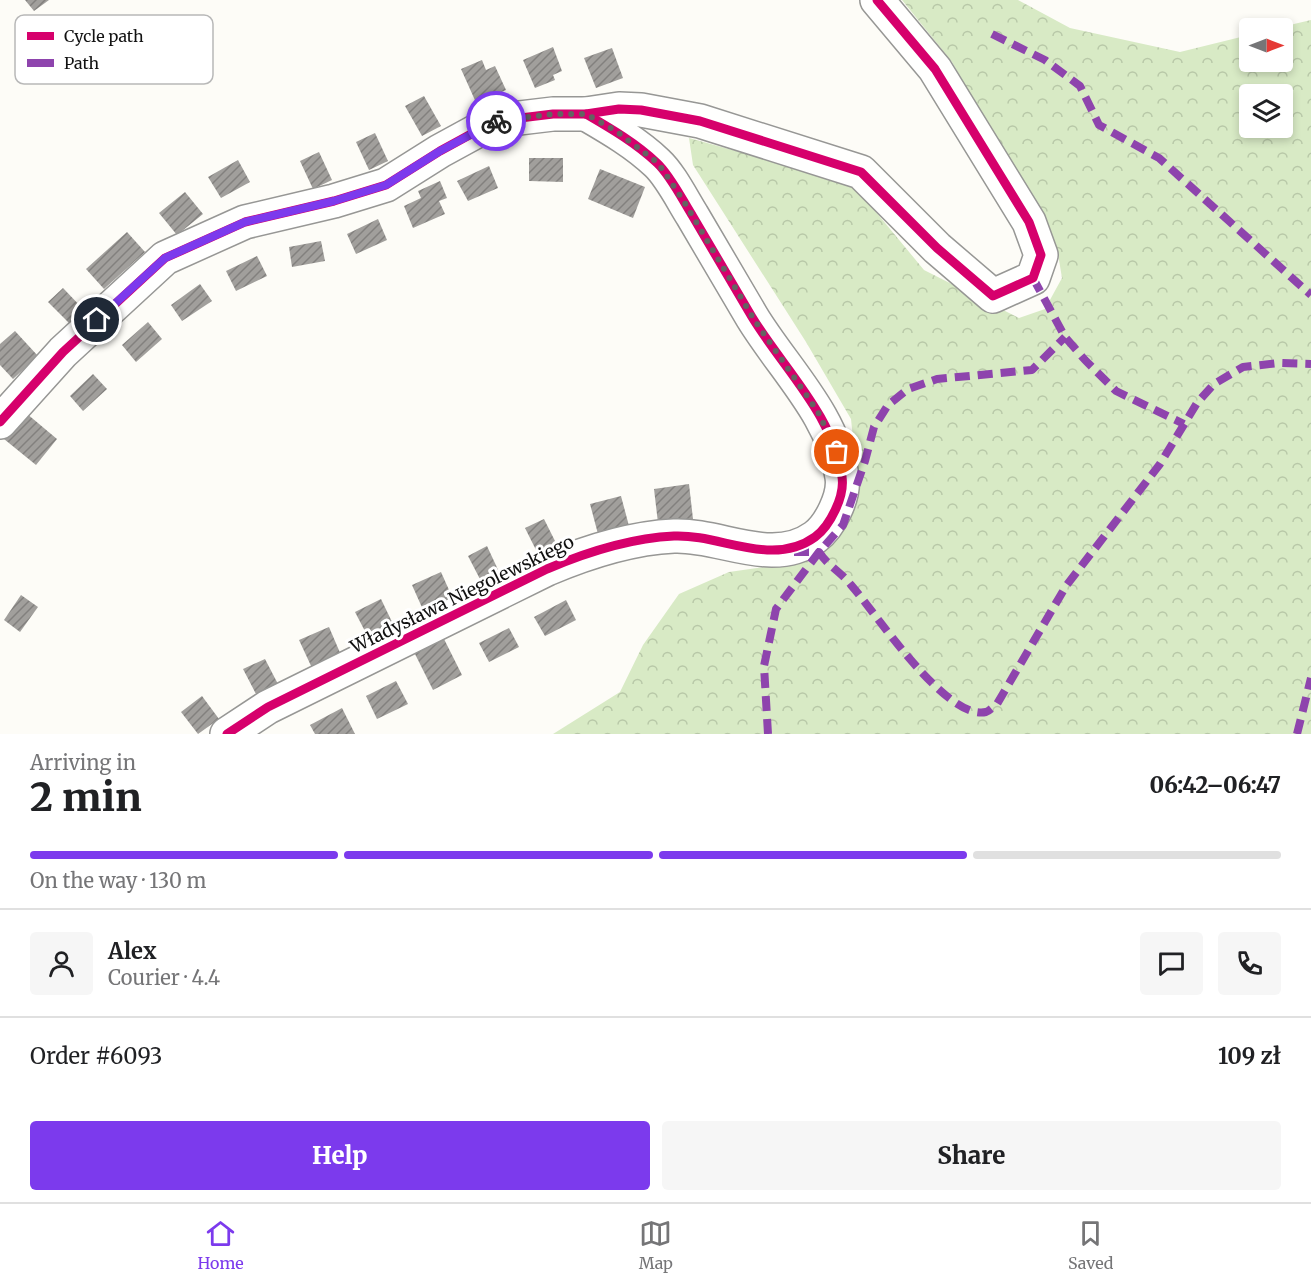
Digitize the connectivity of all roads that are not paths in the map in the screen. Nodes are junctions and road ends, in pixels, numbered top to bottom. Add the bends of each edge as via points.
1 (877, 0) edge
2 (586, 114) junction
3 (0, 422) edge
4 (227, 734) edge

1 - 2 street via 935,69 1029,222 1041,255 1033,278 993,296 861,172 700,121 641,110
2 - 3 street via 495,121 386,185 245,222 165,258 63,351
2 - 4 street, Władysława Niegolewskiego via 658,163 755,321 818,412 837,452 843,479 834,513 817,536 782,550 674,536 586,553 278,702

